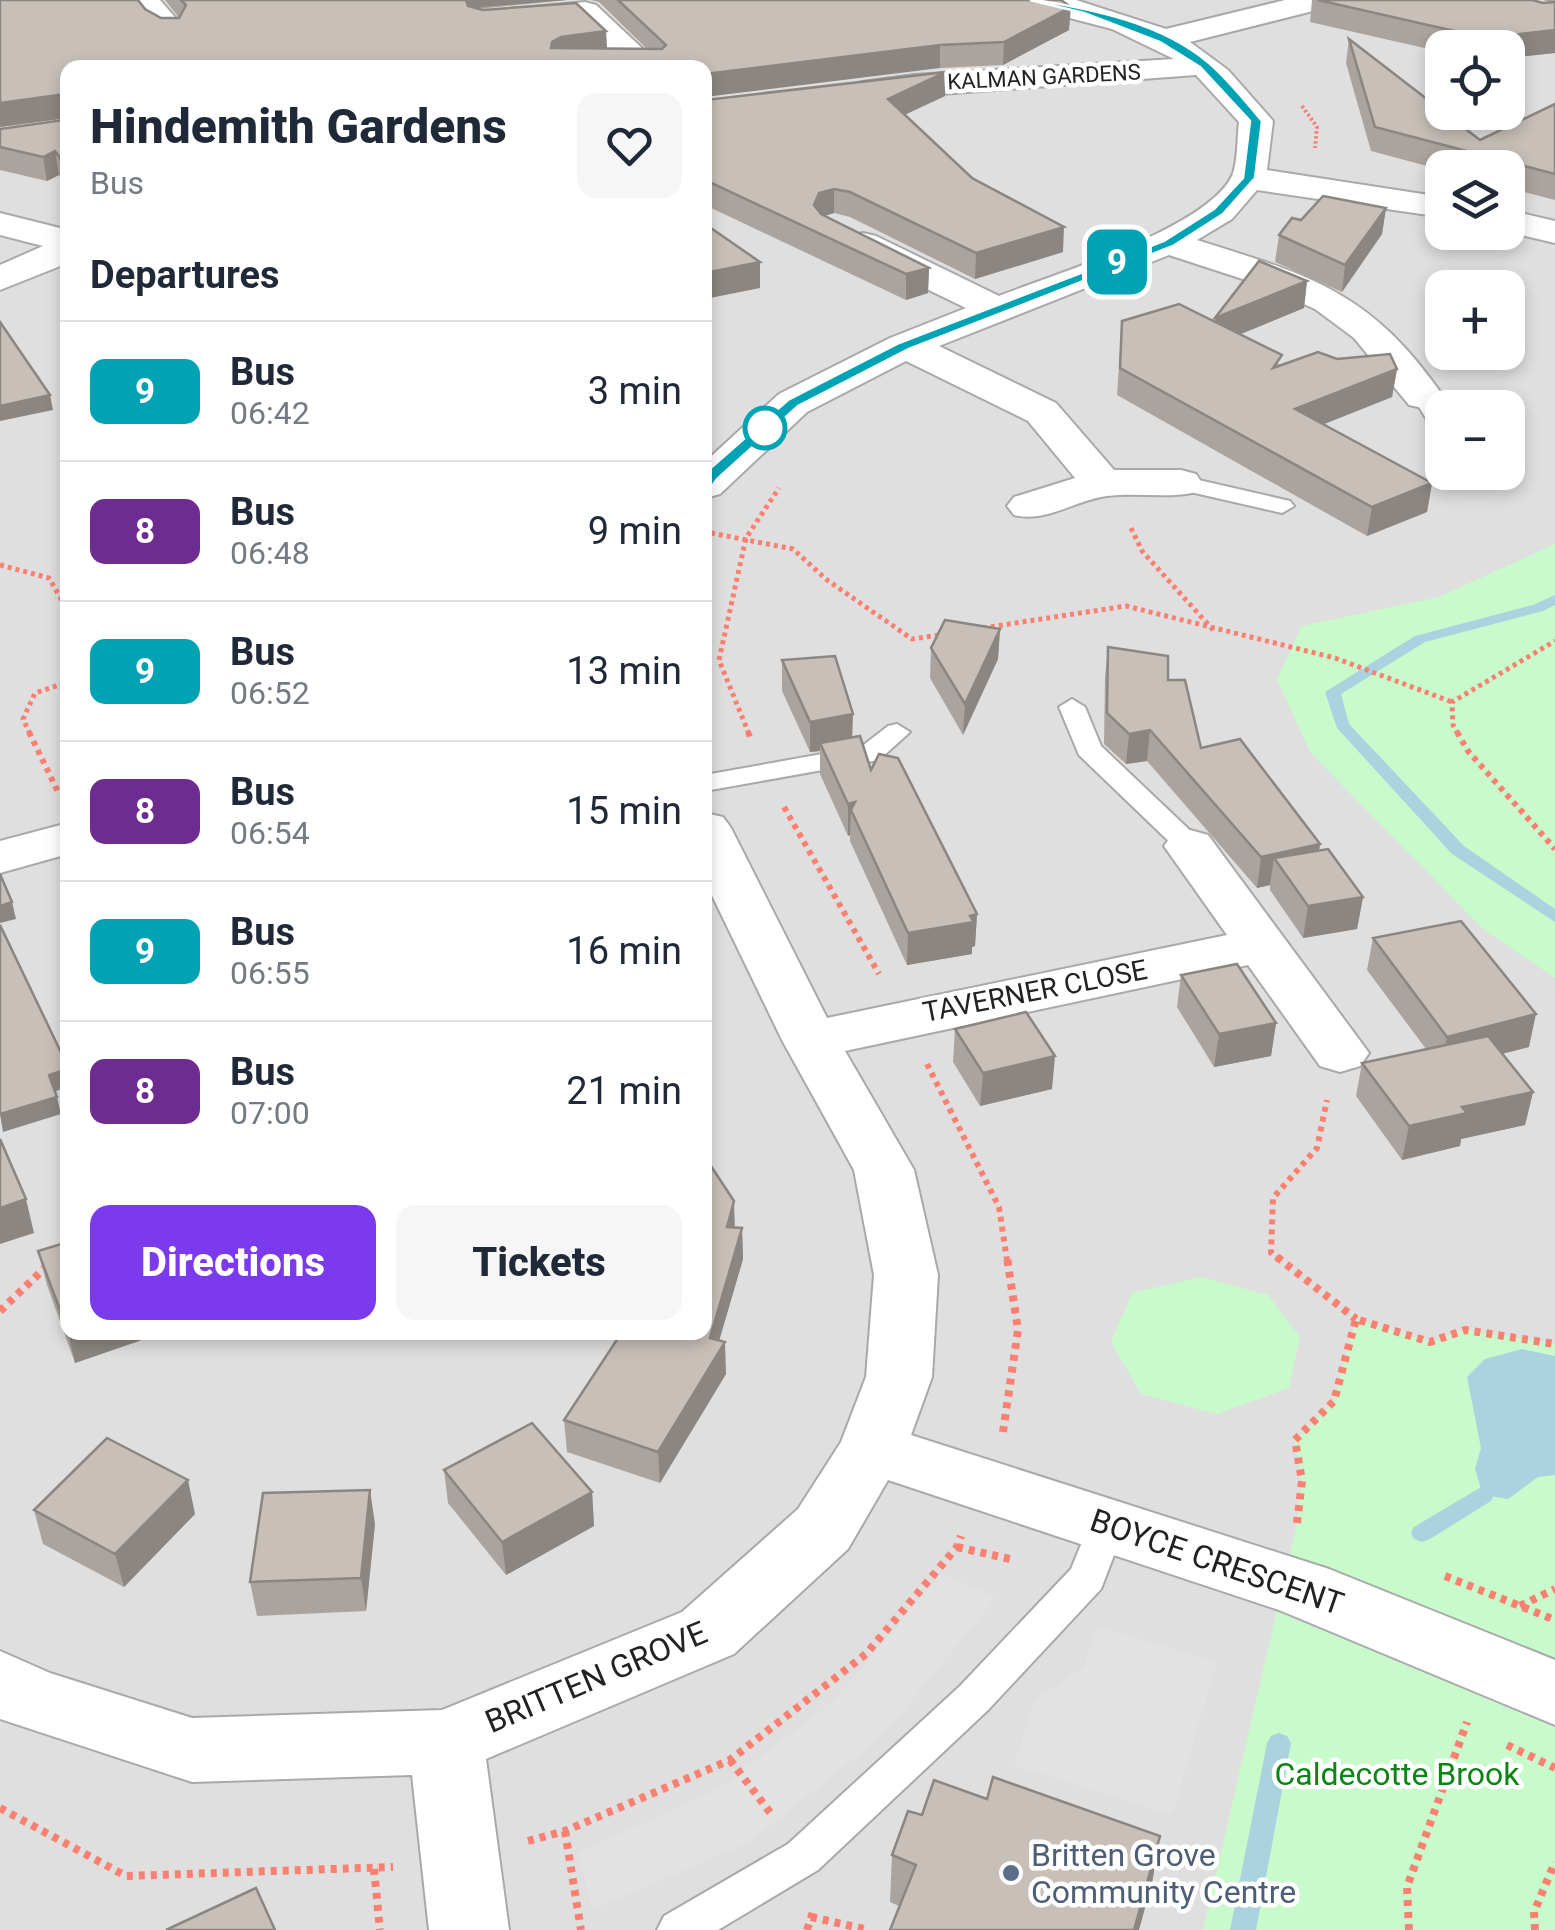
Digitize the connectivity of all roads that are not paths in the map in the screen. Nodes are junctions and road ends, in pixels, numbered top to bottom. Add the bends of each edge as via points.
1 (143, 0) edge
2 (1035, 0) edge
3 (1322, 0) edge
4 (484, 20) edge
5 (172, 30) edge
6 (1164, 39) junction
7 (632, 60) edge
8 (1204, 65) junction
9 (842, 93) edge
10 (1249, 178) junction
11 (1425, 204) edge
12 (0, 224) edge
13 (1525, 225) edge
14 (834, 228) edge
15 (1555, 232) edge
16 (60, 242) edge
17 (1168, 244) junction
18 (60, 250) edge
19 (0, 279) edge
20 (995, 308) junction
21 (904, 346) junction
22 (1394, 365) junction
23 (1348, 370) edge
24 (1425, 402) edge
25 (712, 475) edge
26 (1181, 482) joint
27 (1102, 483) junction
28 (1029, 506) dead end
29 (1282, 506) dead end
30 (1072, 707) dead end
31 (897, 732) dead end
32 (870, 754) junction
33 (892, 779) edge
34 (712, 782) edge
35 (712, 842) edge
36 (1190, 846) joint
37 (60, 852) edge
38 (0, 857) edge
39 (1261, 945) junction
40 (810, 1040) junction
41 (1340, 1054) road end
42 (872, 1450) junction
43 (1097, 1551) junction
44 (0, 1682) edge
45 (1555, 1694) edge
46 (446, 1742) junction
47 (470, 1930) edge
48 (679, 1930) edge

1 - 5 street
2 - 6 street
3 - 6 street
4 - 7 street via 585,11
6 - 8 street
8 - 9 street, KALMAN GARDENS
8 - 10 street via 1256,121
10 - 11 street
10 - 17 street via 1219,212
12 - 16 street
13 - 15 street
14 - 20 street via 882,270
17 - 20 street
17 - 22 street via 1324,298 1367,328
18 - 19 street
20 - 21 street
21 - 25 street via 793,403
21 - 27 street via 1042,412
22 - 23 street
22 - 24 street
26 - 27 street
26 - 29 lane
27 - 28 street
30 - 36 lane via 1089,749
31 - 32 lane
32 - 33 lane
32 - 34 lane
35 - 40 street, BRITTEN GROVE
36 - 39 street
37 - 38 street
39 - 40 street, TAVERNER CLOSE
39 - 41 street
40 - 42 street, BRITTEN GROVE via 884,1170 906,1276 898,1377
42 - 43 street, BOYCE CRESCENT
42 - 46 street, BRITTEN GROVE via 823,1529 708,1634
43 - 45 street, BOYCE CRESCENT via 1332,1600 1479,1694
43 - 48 lane via 974,1698 803,1857
44 - 46 street, BRITTEN GROVE via 28,1698 192,1750
46 - 47 street

